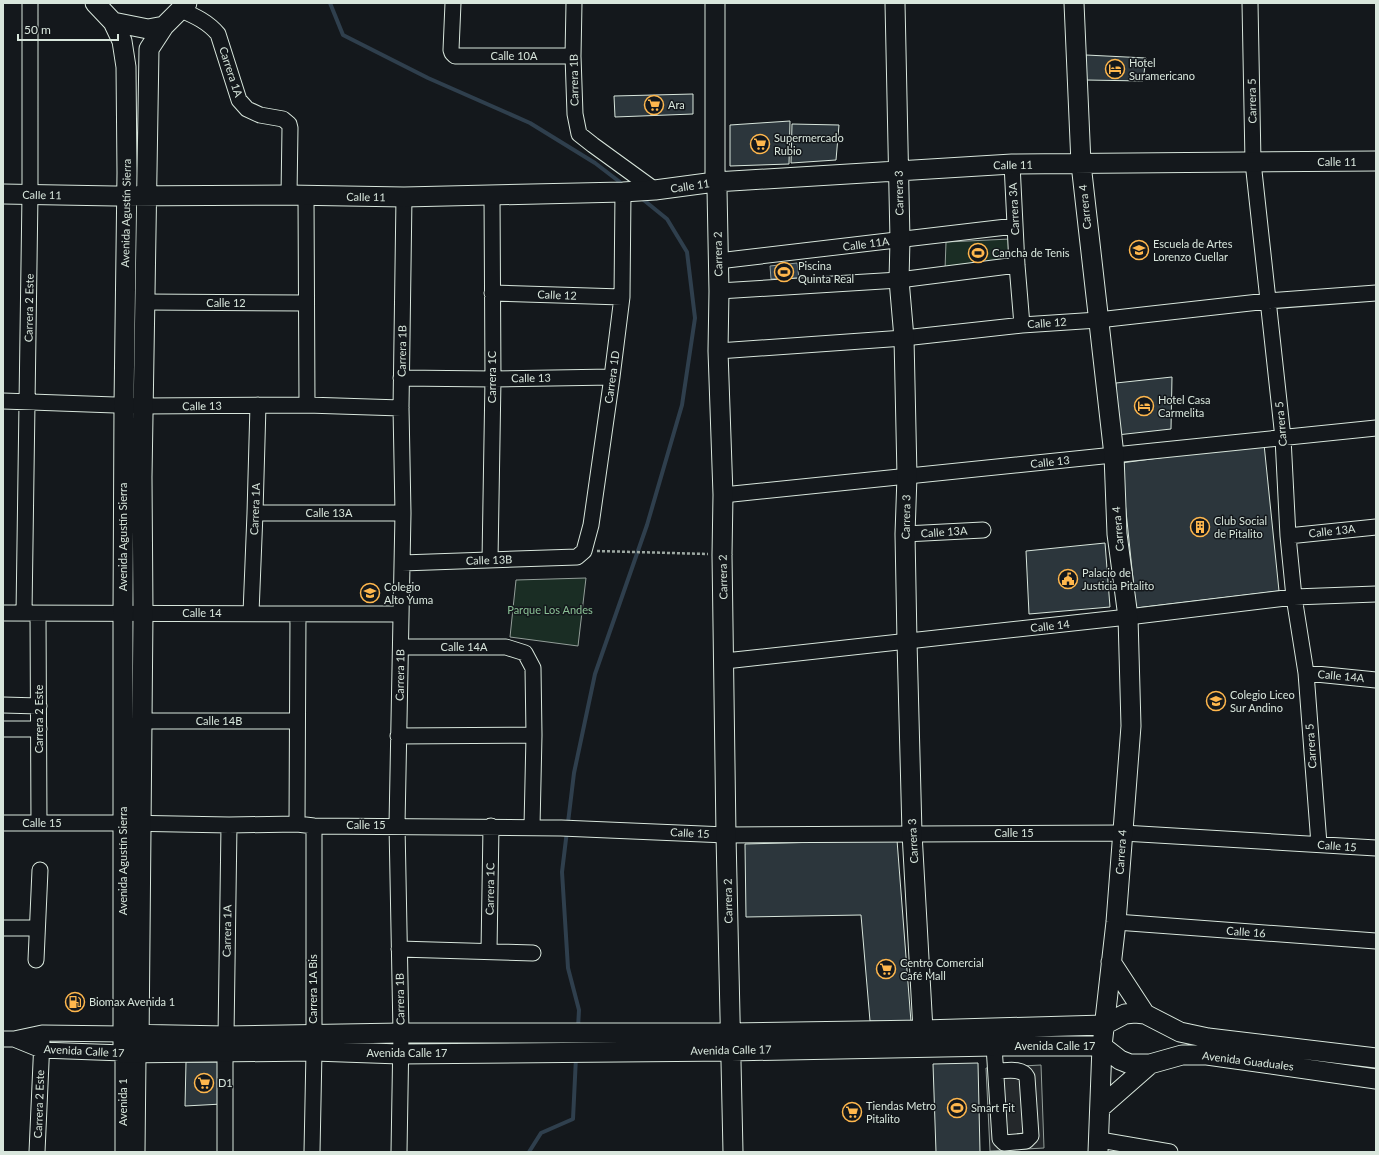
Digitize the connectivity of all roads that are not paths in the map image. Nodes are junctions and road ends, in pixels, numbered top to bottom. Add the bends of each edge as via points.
1 (30, 3) edge
2 (95, 3) edge
3 (454, 3) edge
4 (574, 3) edge
5 (714, 3) edge
6 (895, 3) edge
7 (1074, 3) edge
8 (1250, 3) edge
9 (184, 7) edge
10 (113, 22) junction
11 (164, 26) junction
12 (573, 56) junction
13 (1376, 161) edge
14 (1253, 162) junction
15 (1012, 164) junction
16 (1080, 164) junction
17 (899, 170) junction
18 (715, 182) junction
19 (639, 191) junction
20 (3, 194) edge
21 (30, 194) junction
22 (298, 195) junction
23 (492, 195) junction
24 (126, 196) junction
25 (146, 196) junction
26 (404, 197) junction
27 (1015, 226) junction
28 (900, 240) junction
29 (718, 261) junction
30 (1017, 265) junction
31 (899, 280) junction
32 (719, 291) junction
33 (492, 293) junction
34 (1376, 293) edge
35 (622, 297) junction
36 (1268, 301) junction
37 (145, 302) junction
38 (306, 303) junction
39 (1098, 320) junction
40 (1022, 325) junction
41 (904, 338) junction
42 (718, 351) junction
43 (612, 376) junction
44 (401, 378) junction
45 (493, 379) junction
46 (3, 400) edge
47 (27, 401) junction
48 (124, 405) junction
49 (258, 405) junction
50 (307, 405) junction
51 (143, 406) junction
52 (401, 408) junction
53 (1376, 428) edge
54 (1283, 438) junction
55 (1114, 455) junction
56 (907, 476) junction
57 (723, 495) junction
58 (255, 513) junction
59 (403, 513) junction
60 (1376, 527) edge
61 (983, 530) dead end
62 (905, 534) junction
63 (1288, 536) junction
64 (580, 554) joint
65 (490, 560) junction
66 (402, 563) junction
67 (1376, 594) edge
68 (1294, 597) junction
69 (3, 613) edge
70 (143, 613) junction
71 (251, 613) junction
72 (24, 614) junction
73 (38, 614) junction
74 (123, 614) junction
75 (298, 614) junction
76 (400, 614) junction
77 (1128, 618) junction
78 (907, 641) junction
79 (401, 647) junction
80 (725, 662) junction
81 (1306, 673) junction
82 (1376, 680) edge
83 (3, 705) edge
84 (39, 706) junction
85 (142, 721) junction
86 (298, 721) junction
87 (3, 729) edge
88 (39, 729) junction
89 (534, 735) junction
90 (398, 736) junction
91 (3, 823) edge
92 (39, 823) junction
93 (132, 823) junction
94 (297, 824) junction
95 (397, 825) junction
96 (229, 826) junction
97 (314, 826) junction
98 (491, 826) junction
99 (532, 827) junction
100 (912, 833) junction
101 (1123, 833) junction
102 (726, 835) junction
103 (1319, 844) junction
104 (1376, 848) edge
105 (40, 870) dead end
106 (1116, 922) junction
107 (3, 928) edge
108 (36, 928) junction
109 (1376, 941) edge
110 (399, 949) junction
111 (489, 951) junction
112 (533, 953) dead end
113 (36, 960) dead end
114 (1111, 962) junction
115 (1145, 1014) junction
116 (1104, 1025) junction
117 (923, 1030) junction
118 (42, 1033) junction
119 (401, 1033) junction
120 (130, 1034) junction
121 (8, 1039) edge
122 (730, 1042) junction
123 (225, 1043) junction
124 (314, 1043) junction
125 (994, 1046) junction
126 (1102, 1046) junction
127 (41, 1050) junction
128 (131, 1053) junction
129 (400, 1054) junction
130 (1376, 1058) edge
131 (1150, 1064) junction
132 (997, 1071) junction
133 (1376, 1079) edge
134 (1101, 1107) junction
135 (1099, 1146) edge
136 (37, 1152) edge
137 (122, 1152) edge
138 (137, 1152) edge
139 (225, 1152) edge
140 (312, 1152) edge
141 (399, 1152) edge
142 (733, 1152) edge
143 (1170, 1152) edge

1 - 21 street, Carrera 2 Este
2 - 10 main road, Avenida Agustín Sierra
3 - 12 street, Calle 10A via 451,50 455,56
4 - 12 street, Carrera 1B
5 - 18 main road, Carrera 2
6 - 17 main road, Carrera 3
7 - 16 main road, Carrera 4
8 - 14 street, Carrera 5
9 - 11 main road, Avenida Agustín Sierra
9 - 22 street, Carrera 1A via 212,26 218,34 239,100 247,109 260,115 283,119 289,124
10 - 11 main road via 148,29
10 - 24 main road, Avenida Agustín Sierra via 122,41 126,67
11 - 25 main road, Avenida Agustín Sierra via 149,49
12 - 19 street, Carrera 1B via 575,114 579,134 598,149
13 - 14 main road, Calle 11
14 - 16 main road, Calle 11
14 - 36 street, Carrera 5
15 - 16 main road, Calle 11
15 - 17 main road, Calle 11
15 - 27 street, Carrera 3A
16 - 39 main road, Carrera 4
17 - 18 main road, Calle 11
17 - 28 main road, Carrera 3
18 - 19 main road, Calle 11
18 - 29 main road, Carrera 2
19 - 23 main road, Calle 11
19 - 35 street, Carrera 1D
20 - 21 main road, Calle 11
21 - 24 main road, Calle 11
21 - 47 street, Carrera 2 Este
22 - 25 main road, Calle 11
22 - 26 main road, Calle 11
22 - 38 street, Carrera 1A
23 - 26 main road, Calle 11
23 - 33 street, Carrera 1C
24 - 25 main road, Calle 11
24 - 48 main road, Avenida Agustín Sierra
25 - 37 main road, Avenida Agustín Sierra
26 - 44 street, Carrera 1B
27 - 28 street, Calle 11A
27 - 30 street, Carrera 3A
28 - 29 street, Calle 11A
28 - 31 main road, Carrera 3
29 - 32 main road, Carrera 2
30 - 31 street
30 - 40 street, Carrera 3A
31 - 32 street
31 - 41 main road, Carrera 3
32 - 42 main road, Carrera 2
33 - 35 street, Calle 12
33 - 45 street, Carrera 1C
34 - 36 street, Calle 12
35 - 43 street, Carrera 1D
36 - 39 street, Calle 12
36 - 54 street, Carrera 5
37 - 38 street, Calle 12
37 - 51 main road, Avenida Agustín Sierra
38 - 50 street, Carrera 1A
39 - 40 street, Calle 12
39 - 55 main road, Carrera 4
40 - 41 street, Calle 12
41 - 42 street, Calle 12
41 - 56 main road, Carrera 3
42 - 57 main road, Carrera 2
43 - 45 street, Calle 13
43 - 64 street, Carrera 1D via 591,525
44 - 45 street, Calle 13
44 - 52 street, Carrera 1B
45 - 65 street, Carrera 1C
46 - 47 street, Calle 13
47 - 48 street, Calle 13
47 - 72 street, Carrera 2 Este
48 - 51 street, Calle 13
48 - 74 main road, Avenida Agustín Sierra
49 - 50 street, Calle 13
49 - 51 street, Calle 13
49 - 58 street, Carrera 1A
50 - 52 street, Calle 13
51 - 70 main road, Avenida Agustín Sierra
52 - 59 street, Carrera 1B
53 - 54 street, Calle 13
54 - 55 street, Calle 13
54 - 63 street, Carrera 5
55 - 56 street, Calle 13
55 - 77 main road, Carrera 4 via 1117,534
56 - 57 street, Calle 13
56 - 62 main road, Carrera 3
57 - 80 main road, Carrera 2
58 - 59 street, Calle 13A
58 - 71 street, Carrera 1A
59 - 66 street, Carrera 1B
60 - 63 street, Calle 13A
61 - 62 street, Calle 13A
62 - 78 main road, Carrera 3
63 - 68 street, Carrera 5
64 - 65 street, Calle 13B
65 - 66 street, Calle 13B
66 - 76 street, Carrera 1B
67 - 68 street, Calle 14
68 - 77 street, Calle 14
68 - 81 street, Carrera 5
69 - 72 street, Calle 14
70 - 71 street, Calle 14
70 - 74 street, Calle 14
70 - 85 main road, Avenida Agustín Sierra
71 - 75 street, Calle 14
72 - 73 street, Calle 14
73 - 74 street, Calle 14
73 - 84 street, Carrera 2 Este
74 - 93 main road, Avenida Agustín Sierra
75 - 76 street, Calle 14
75 - 86 street
76 - 79 street, Carrera 1B
77 - 78 street, Calle 14
77 - 101 main road, Carrera 4 via 1131,726
78 - 80 street, Calle 14
78 - 100 main road, Carrera 3
79 - 89 street, Calle 14A via 506,647 525,652 533,668
79 - 90 street, Carrera 1B
80 - 102 main road, Carrera 2
81 - 82 street, Calle 14A
81 - 103 street, Carrera 5
83 - 84 street
84 - 88 street, Carrera 2 Este
85 - 86 street, Calle 14B
85 - 93 main road, Avenida Agustín Sierra
86 - 94 street
87 - 88 street
88 - 92 street, Carrera 2 Este
89 - 90 street
89 - 99 street
90 - 95 street, Carrera 1B
91 - 92 street, Calle 15
92 - 93 street, Calle 15
93 - 96 street, Calle 15
93 - 120 main road, Avenida Agustín Sierra
94 - 96 street, Calle 15
94 - 97 street, Calle 15
95 - 97 street, Calle 15
95 - 98 street, Calle 15
95 - 110 street, Carrera 1B
96 - 123 street, Carrera 1A
97 - 124 street, Carrera 1A Bis
98 - 99 street, Calle 15
98 - 111 street, Carrera 1C
99 - 102 street, Calle 15
100 - 101 street, Calle 15
100 - 102 street, Calle 15
100 - 117 main road, Carrera 3
101 - 103 street, Calle 15
101 - 106 main road, Carrera 4
102 - 122 main road, Carrera 2
103 - 104 street, Calle 15
105 - 108 street
106 - 109 street, Calle 16
106 - 114 main road, Carrera 4
107 - 108 street
108 - 113 street
110 - 111 street
110 - 119 street, Carrera 1B
111 - 112 street
114 - 115 main road
114 - 116 main road, Carrera 4
115 - 116 main road, Avenida Guaduales via 1125,1014
115 - 130 main road, Avenida Guaduales via 1180,1032 1208,1038
116 - 117 main road, Avenida Calle 17
116 - 126 main road, Carrera 4
117 - 122 main road, Avenida Calle 17
118 - 120 street, Avenida Calle 17
118 - 121 street, Avenida Calle 17
118 - 127 street, Carrera 2 Este
119 - 122 main road, Avenida Calle 17 via 578,1033
119 - 124 main road, Avenida Calle 17
119 - 129 street, Carrera 1B
120 - 123 main road, Avenida Calle 17
120 - 128 main road, Avenida Agustín Sierra
121 - 127 street, Avenida Calle 17
122 - 125 main road, Avenida Calle 17
122 - 129 main road, Avenida Calle 17 via 577,1052
122 - 142 main road, Carrera 2
123 - 124 main road, Avenida Calle 17
123 - 128 main road, Avenida Calle 17
123 - 139 street, Carrera 1A
124 - 129 main road, Avenida Calle 17
124 - 140 street, Carrera 1A Bis
125 - 126 main road, Avenida Calle 17
125 - 132 street
126 - 131 main road, Avenida Guaduales via 1120,1060 1130,1064
126 - 134 main road, Carrera 4
127 - 128 street, Avenida Calle 17
127 - 136 street, Carrera 2 Este
128 - 137 street, Avenida 1
128 - 138 street, Avenida 1 via 138,1058
129 - 141 street, Carrera 1B
131 - 133 main road, Avenida Guaduales via 1182,1055 1207,1055
131 - 134 main road
132 - 132 street via 1000,1139 1004,1142 1026,1141 1031,1136 1027,1076 1021,1071
134 - 135 main road, Carrera 4
135 - 143 street

